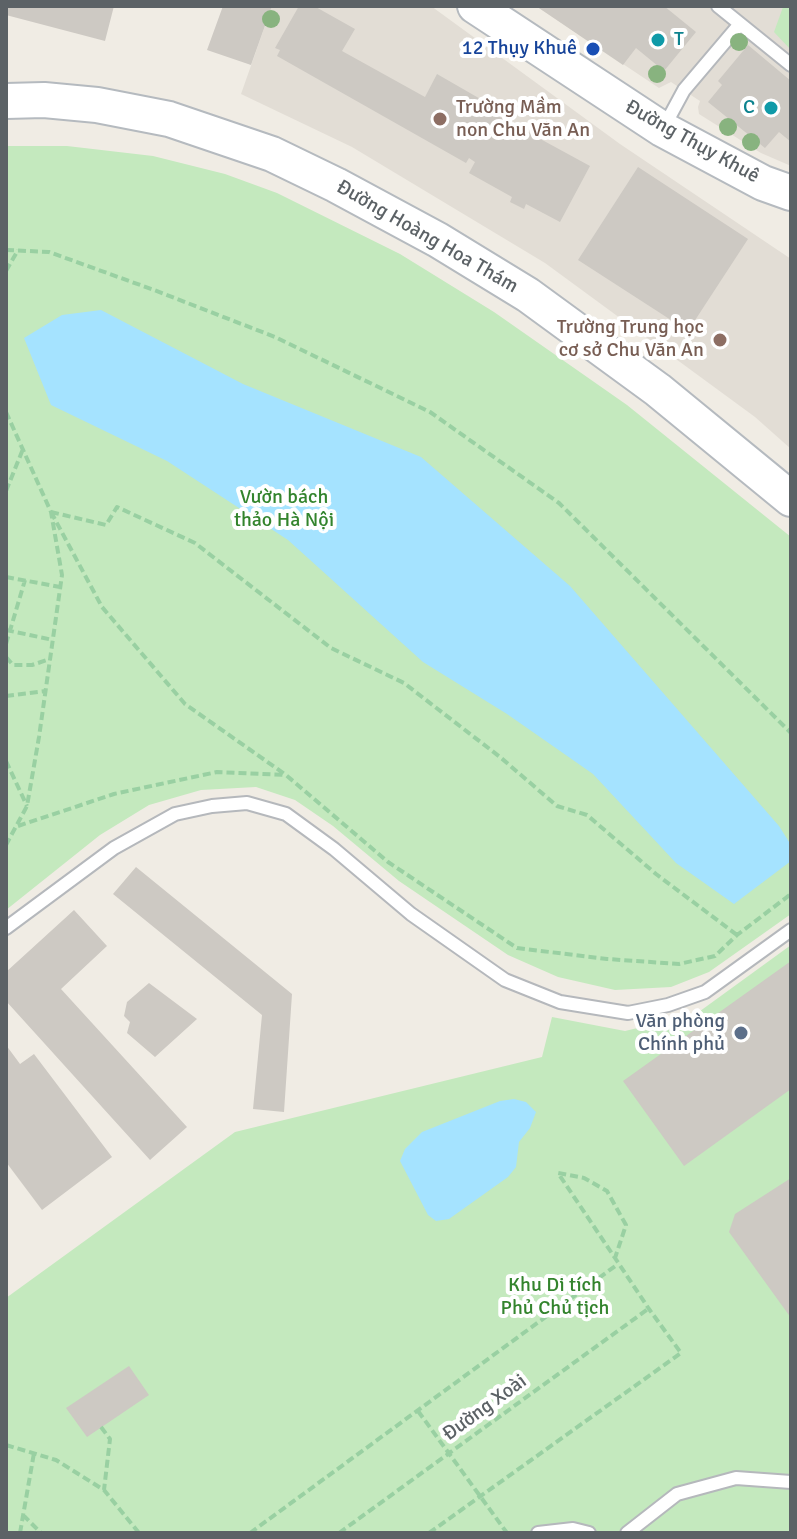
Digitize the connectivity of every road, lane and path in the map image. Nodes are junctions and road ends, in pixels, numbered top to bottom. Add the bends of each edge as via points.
1 (475, 6) edge
2 (718, 6) edge
3 (740, 24) junction
4 (791, 65) edge
5 (6, 101) edge
6 (662, 129) junction
7 (791, 193) edge
8 (6, 250) edge
9 (18, 250) junction
10 (6, 271) edge
11 (6, 412) edge
12 (23, 449) junction
13 (6, 491) edge
14 (791, 499) edge
15 (51, 512) junction
16 (6, 577) edge
17 (25, 580) junction
18 (60, 587) junction
19 (8, 631) edge
20 (53, 640) junction
21 (6, 644) edge
22 (6, 657) edge
23 (50, 659) junction
24 (46, 691) junction
25 (6, 696) edge
26 (791, 733) edge
27 (6, 761) edge
28 (286, 775) junction
29 (27, 806) junction
30 (16, 826) junction
31 (6, 845) edge
32 (791, 894) edge
33 (6, 928) edge
34 (791, 930) edge
35 (737, 935) junction
36 (616, 1261) junction
37 (649, 1309) junction
38 (418, 1411) junction
39 (101, 1427) dead end
40 (6, 1445) edge
41 (34, 1453) junction
42 (449, 1454) junction
43 (791, 1482) edge
44 (104, 1490) junction
45 (480, 1496) junction
46 (23, 1515) junction
47 (20, 1533) edge
48 (41, 1533) edge
49 (139, 1533) edge
50 (250, 1533) edge
51 (339, 1533) edge
52 (429, 1533) edge
53 (507, 1533) edge
54 (538, 1533) edge
55 (589, 1533) edge
56 (627, 1533) edge

1 - 6 main road, Đường Thụy Khuê
2 - 3 lane
3 - 4 lane
3 - 6 lane via 684,90
5 - 14 main road, Đường Hoàng Hoa Thám via 97,105 169,119 272,154 336,185 528,295 658,390
6 - 7 main road, Đường Thụy Khuê
8 - 9 path
9 - 10 path
9 - 26 path via 49,252 275,337 430,412 559,503
11 - 12 path
12 - 13 path
12 - 15 path
15 - 18 path
15 - 28 path via 102,607 185,704
15 - 35 path via 106,525 117,507 195,543 331,648 404,683 557,806 587,815
16 - 17 path
17 - 18 path
17 - 19 path
18 - 20 path
19 - 20 path
19 - 21 path
20 - 23 path
22 - 23 path via 13,665
23 - 24 path
24 - 25 path
24 - 29 path
27 - 29 path
28 - 30 path via 217,772 114,794
28 - 35 path via 388,862 517,948 679,964 715,956
29 - 30 path
30 - 31 path
32 - 35 path
33 - 34 lane via 114,848 175,814 247,803 286,814 411,914 505,980 560,1002 628,1013 668,1005 705,992
36 - 36 path via 608,1248 558,1173 584,1178 607,1191 626,1225
36 - 37 path
36 - 38 path
37 - 42 path, Đường Xoài
37 - 45 path via 681,1353
38 - 42 path
38 - 50 path
39 - 44 path via 110,1439
40 - 41 path
41 - 44 path via 56,1460
41 - 46 path
42 - 45 path
42 - 51 path, Đường Xoài
43 - 56 lane via 736,1478 677,1494
44 - 49 path
45 - 52 path
45 - 53 path
46 - 47 path
46 - 48 path
54 - 55 lane

